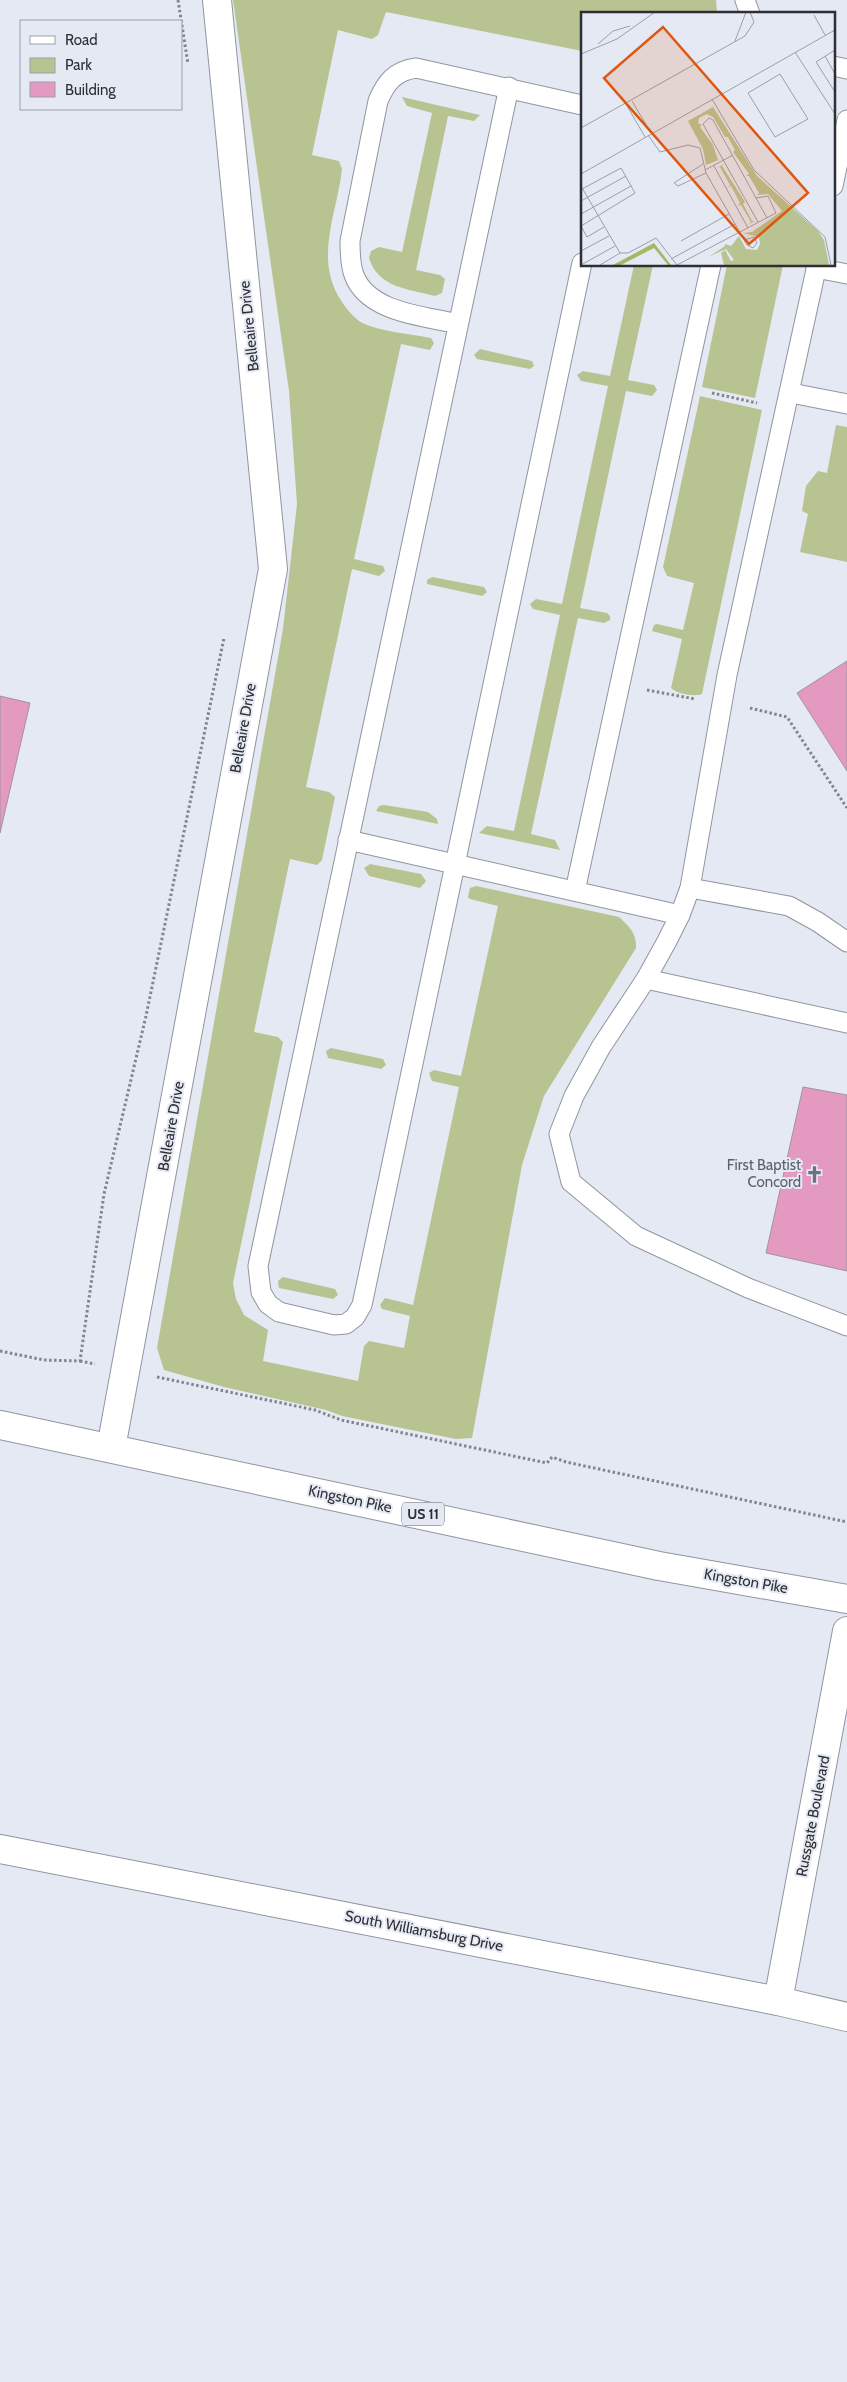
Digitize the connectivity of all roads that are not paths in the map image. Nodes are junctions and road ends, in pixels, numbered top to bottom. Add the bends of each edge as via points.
1 (218, 0) edge
2 (745, 0) edge
3 (749, 12) edge
4 (834, 66) edge
5 (847, 68) edge
6 (509, 87) junction
7 (581, 105) edge
8 (847, 120) edge
9 (839, 166) edge
10 (834, 183) edge
11 (581, 266) edge
12 (711, 266) edge
13 (817, 266) edge
14 (847, 274) edge
15 (458, 324) junction
16 (790, 392) junction
17 (847, 404) edge
18 (348, 840) junction
19 (454, 864) junction
20 (690, 888) junction
21 (574, 891) junction
22 (680, 915) junction
23 (847, 942) edge
24 (646, 979) junction
25 (847, 1022) edge
26 (847, 1326) edge
27 (0, 1425) edge
28 (111, 1448) junction
29 (847, 1598) edge
30 (847, 1631) edge
31 (0, 1848) edge
32 (778, 2001) junction
33 (847, 2017) edge

1 - 28 street, Belleaire Drive via 273,569
2 - 3 lane
4 - 5 lane
6 - 7 lane
6 - 15 lane
6 - 15 lane via 416,68 402,70 393,77 378,101 350,240 354,277 382,304
8 - 9 lane
9 - 10 lane
11 - 19 lane
12 - 21 lane
13 - 14 lane
13 - 16 lane
15 - 18 lane
16 - 17 lane
16 - 20 lane via 727,675
18 - 19 lane
18 - 19 lane via 258,1266 261,1292 268,1304 279,1312 334,1325 346,1324 356,1317 362,1305
19 - 21 lane
20 - 22 lane
20 - 23 lane via 789,906
21 - 22 lane
22 - 24 lane
24 - 25 lane
24 - 26 lane via 601,1047 574,1096 559,1134 571,1182 636,1236 748,1288
27 - 28 street, Kingston Pike / US 11
28 - 29 street, Kingston Pike / US 11 via 659,1566
30 - 32 street, Russgate Boulevard
31 - 32 street, South Williamsburg Drive
32 - 33 street, South Williamsburg Drive

